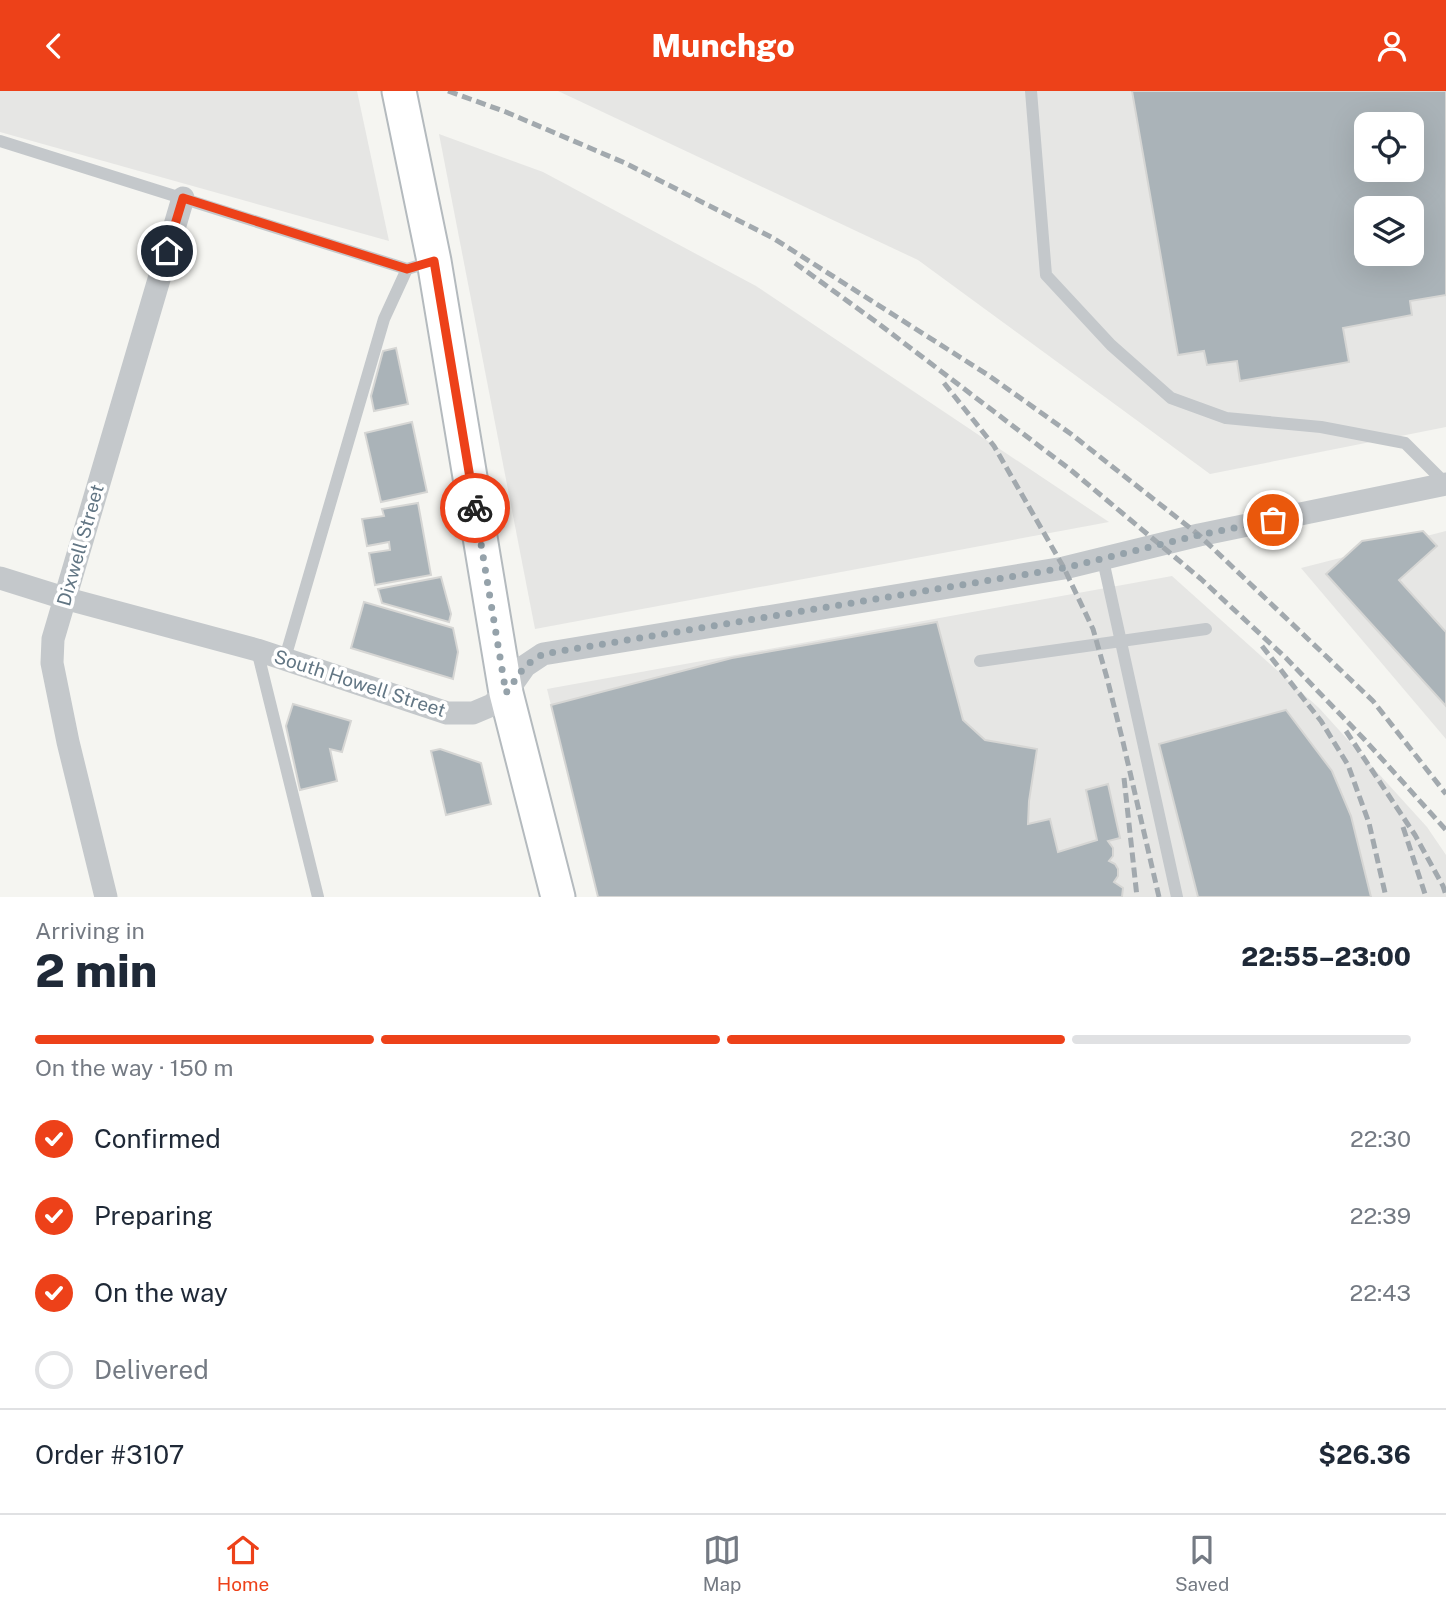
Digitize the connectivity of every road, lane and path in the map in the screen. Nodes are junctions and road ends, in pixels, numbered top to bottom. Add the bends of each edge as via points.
1 (399, 91) edge
2 (1031, 91) edge
3 (0, 141) edge
4 (183, 198) junction
5 (421, 265) junction
6 (1446, 484) edge
7 (1103, 560) junction
8 (0, 578) edge
9 (64, 598) junction
10 (1206, 629) dead end
11 (1121, 641) junction
12 (257, 650) junction
13 (285, 659) junction
14 (980, 661) dead end
15 (506, 693) junction
16 (106, 897) edge
17 (318, 897) edge
18 (558, 897) edge
19 (1177, 897) edge

1 - 5 street
2 - 6 lane via 1046,275 1111,345 1171,398 1226,418 1321,427 1405,443
3 - 4 lane
4 - 5 lane
4 - 9 street, Dixwell Street
5 - 13 lane via 384,319
5 - 15 street
6 - 7 street, South Howell Street via 1199,535
7 - 11 lane
7 - 15 street, South Howell Street via 543,654 525,666
8 - 9 street, South Howell Street
9 - 12 street, South Howell Street
9 - 16 street, Dixwell Street via 52,663
10 - 11 lane
11 - 14 lane
11 - 19 lane
12 - 13 street, South Howell Street
12 - 17 lane
13 - 15 street, South Howell Street via 447,713 473,713
15 - 18 street

